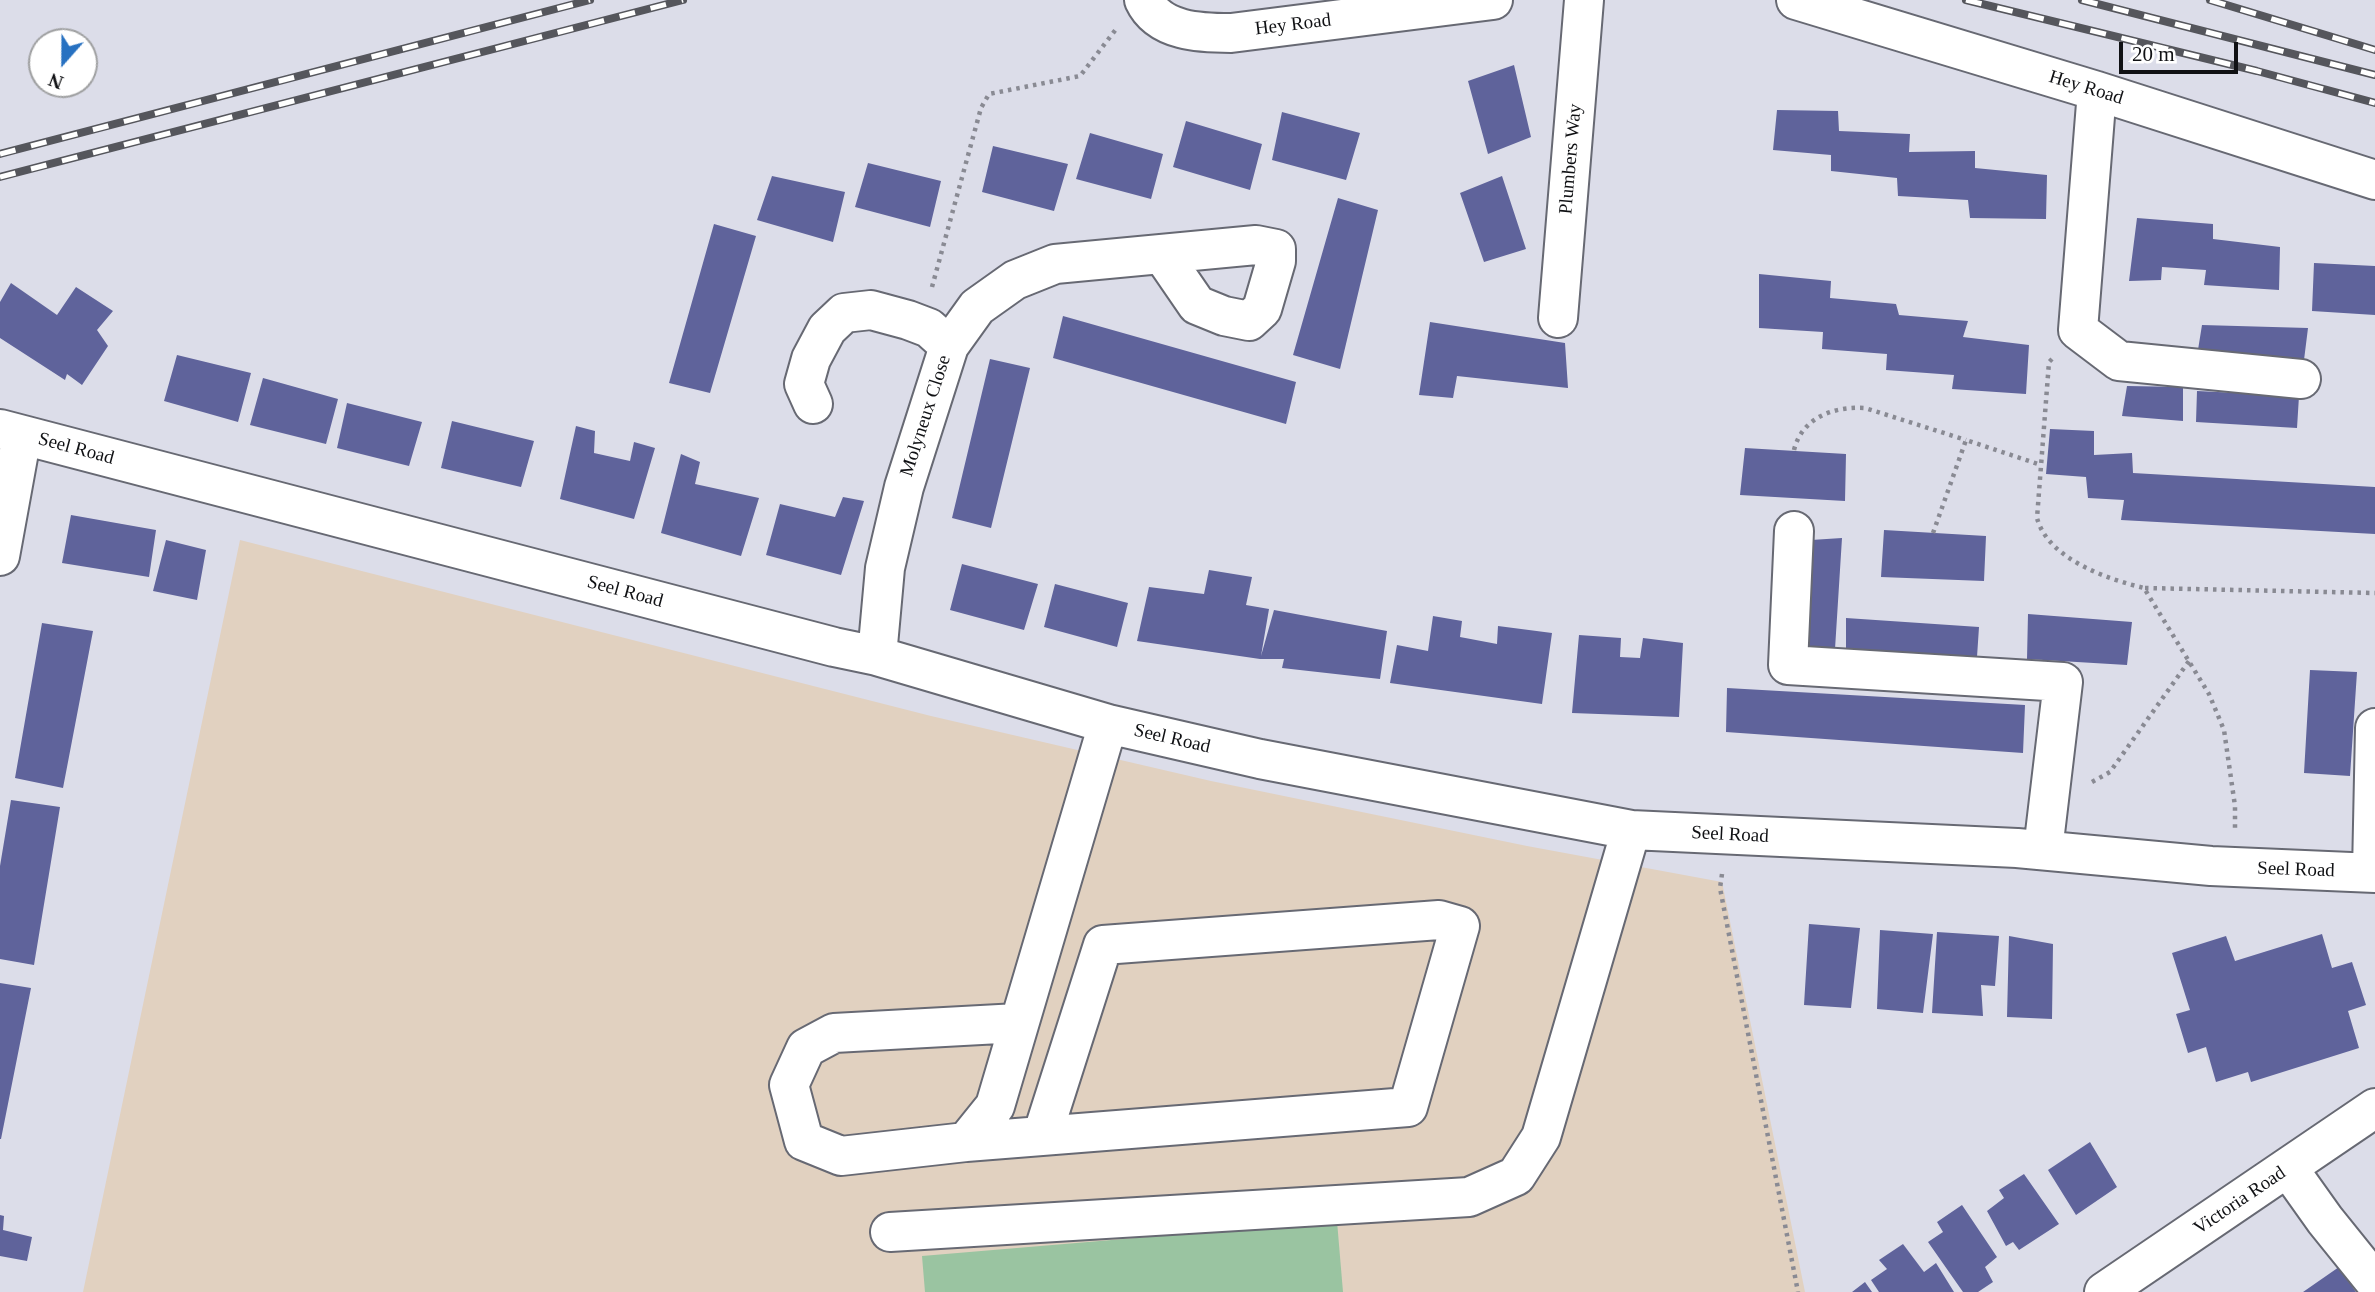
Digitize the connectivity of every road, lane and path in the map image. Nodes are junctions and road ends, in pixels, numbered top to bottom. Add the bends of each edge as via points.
1 (1493, 0) edge
2 (1584, 0) edge
3 (1796, 0) edge
4 (1146, 3) edge
5 (2097, 91) junction
6 (2375, 180) edge
7 (1163, 254) junction
8 (1559, 318) dead end
9 (2078, 330) junction
10 (935, 336) junction
11 (2301, 379) dead end
12 (813, 404) dead end
13 (11, 432) edge
14 (1966, 440) junction
15 (1794, 450) dead end
16 (2041, 465) junction
17 (1794, 531) dead end
18 (1933, 533) dead end
19 (0, 556) edge
20 (2144, 588) junction
21 (2375, 593) edge
22 (877, 656) junction
23 (2189, 661) junction
24 (1108, 724) junction
25 (2375, 727) edge
26 (2050, 792) junction
27 (1632, 830) junction
28 (1727, 835) junction
29 (2043, 850) junction
30 (2236, 867) junction
31 (2374, 872) edge
32 (1018, 1023) junction
33 (2375, 1108) edge
34 (1041, 1136) junction
35 (965, 1142) junction
36 (2288, 1168) junction
37 (890, 1232) dead end
38 (2375, 1282) edge
39 (1798, 1292) edge
40 (2104, 1292) edge

1 - 4 street, Hey Road via 1231,33 1176,27
2 - 8 street, Plumbers Way
3 - 5 street, Hey Road
4 - 10 path via 1124,19 1080,76 989,93 981,108
5 - 6 street, Hey Road
5 - 9 street
7 - 7 street, Molyneux Close via 1256,245 1276,248 1262,309 1249,321 1198,305
7 - 10 street, Molyneux Close via 1055,264 1015,281
9 - 11 street via 2119,361
9 - 16 path via 2049,362
10 - 12 street via 871,310 845,313 827,329 811,359 804,384
10 - 22 street, Molyneux Close via 885,568
13 - 19 street
13 - 22 street, Seel Road
14 - 15 path via 1851,407 1814,418
14 - 16 path
14 - 18 path
16 - 20 path via 2040,532 2087,570
17 - 26 street via 1788,665 2063,682
20 - 21 path
20 - 23 path
22 - 24 street, Seel Road
23 - 26 path via 2109,772 2083,788
23 - 30 path via 2224,730 2235,806
24 - 27 street, Seel Road via 1260,759
24 - 32 street
25 - 31 street
26 - 29 street
27 - 28 street, Seel Road
27 - 37 street via 1541,1137 1516,1176 1469,1197
28 - 29 street, Seel Road
28 - 39 path via 1720,888
29 - 30 street, Seel Road
30 - 31 street, Seel Road
32 - 35 street via 995,1106
32 - 35 street via 834,1033 806,1048 789,1085 804,1141 841,1156
33 - 36 street, Victoria Road
34 - 34 street via 1408,1107 1460,926 1439,920 1103,945
34 - 35 street
36 - 38 street
36 - 40 street, Victoria Road

